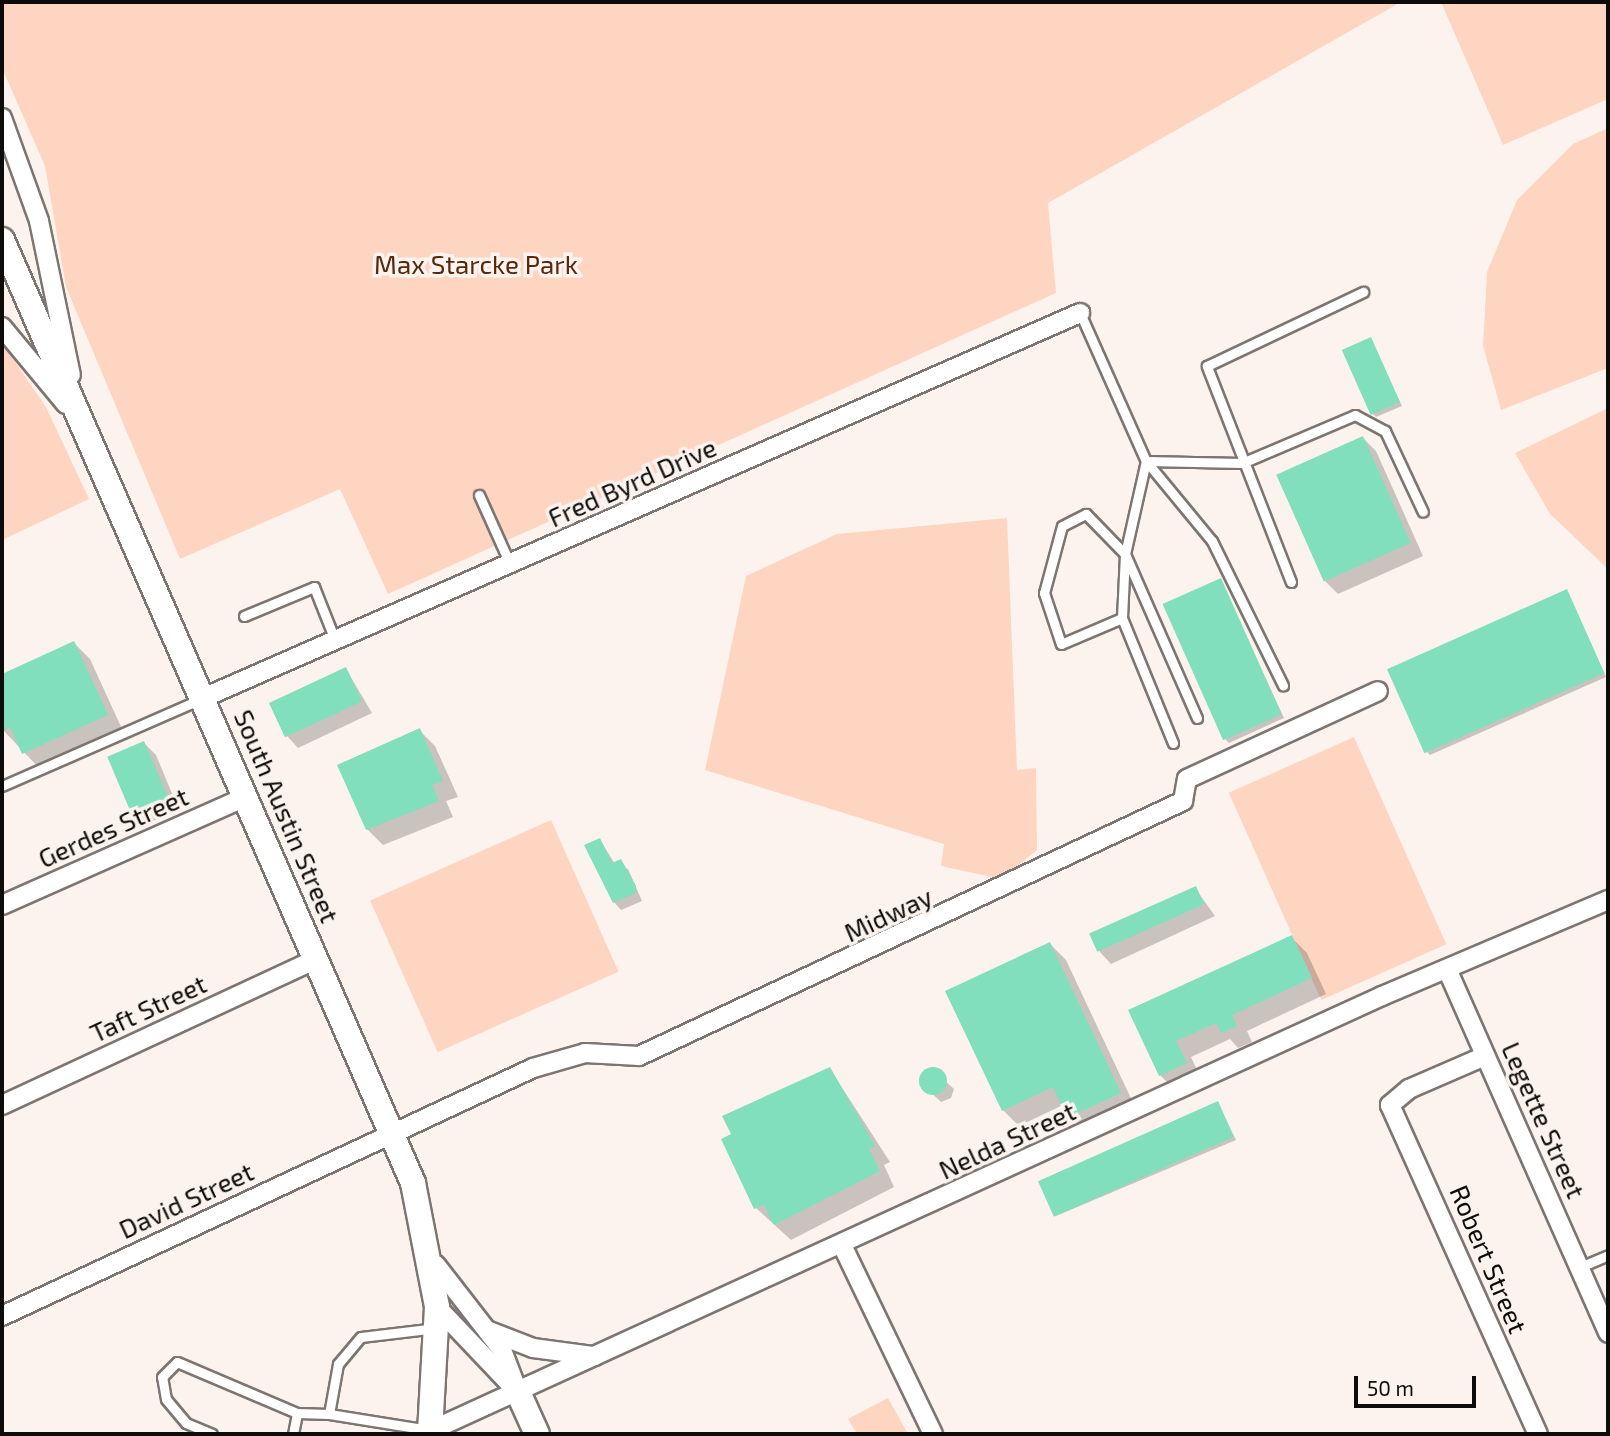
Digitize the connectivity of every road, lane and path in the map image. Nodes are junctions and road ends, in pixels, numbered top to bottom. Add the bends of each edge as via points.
1 (2, 122) edge
2 (2, 240) edge
3 (1363, 292) dead end
4 (1080, 313) joint
5 (2, 327) edge
6 (86, 429) junction
7 (1146, 461) junction
8 (1242, 463) junction
9 (479, 495) dead end
10 (1423, 512) dead end
11 (1125, 554) junction
12 (510, 564) junction
13 (1291, 582) dead end
14 (244, 616) dead end
15 (1122, 618) junction
16 (335, 640) junction
17 (1283, 685) dead end
18 (1378, 691) dead end
19 (203, 698) junction
20 (1198, 718) dead end
21 (1173, 743) dead end
22 (2, 786) edge
23 (246, 797) junction
24 (1608, 900) edge
25 (2, 905) edge
26 (316, 958) junction
27 (1447, 969) junction
28 (1485, 1056) junction
29 (2, 1105) edge
30 (393, 1132) junction
31 (842, 1245) junction
32 (1608, 1255) edge
33 (432, 1259) junction
34 (1580, 1267) junction
35 (1602, 1303) edge
36 (2, 1317) edge
37 (437, 1317) junction
38 (488, 1330) junction
39 (1608, 1332) edge
40 (594, 1356) junction
41 (518, 1392) junction
42 (297, 1413) junction
43 (330, 1414) junction
44 (430, 1432) edge
45 (212, 1434) edge
46 (293, 1434) edge
47 (537, 1434) edge
48 (933, 1434) edge
49 (1538, 1434) edge

1 - 6 street via 39,221
2 - 6 main road, South Austin Street
3 - 8 lane via 1208,366
4 - 7 lane
4 - 12 street, Fred Byrd Drive
5 - 6 street
6 - 19 main road, South Austin Street
7 - 8 lane
7 - 11 lane
7 - 17 lane via 1212,541
8 - 10 lane via 1356,415 1385,431
8 - 13 lane
9 - 12 lane
11 - 15 lane
11 - 15 lane via 1086,514 1062,526 1044,593 1061,644
11 - 20 lane
12 - 16 street, Fred Byrd Drive
14 - 16 lane via 314,587
15 - 21 lane
16 - 19 street, Fred Byrd Drive
18 - 30 street, Midway via 1187,779 1183,801 639,1056 569,1055
19 - 22 lane
19 - 23 main road, South Austin Street
23 - 25 street, Gerdes Street
23 - 26 main road, South Austin Street
24 - 27 street, Nelda Street
26 - 29 street, Taft Street
26 - 30 main road, South Austin Street
27 - 28 street, Legette Street
27 - 31 street, Nelda Street
28 - 34 street, Legette Street
28 - 49 street, Robert Street via 1409,1089 1390,1105
30 - 33 main road, South Austin Street
30 - 36 street, David Street
31 - 40 street, Nelda Street
31 - 48 street
32 - 34 lane
33 - 37 main road, South Austin Street
33 - 38 street via 446,1286
34 - 35 street, Legette Street
35 - 39 street, Legette Street
37 - 41 street
37 - 43 lane via 361,1337 338,1364
37 - 44 main road, South Austin Street
38 - 40 street via 533,1348
38 - 41 street
40 - 41 street, Nelda Street
41 - 44 street, Nelda Street
41 - 47 main road
42 - 43 lane
42 - 45 lane via 177,1362 162,1377 166,1399 186,1423
42 - 46 lane
43 - 44 lane

